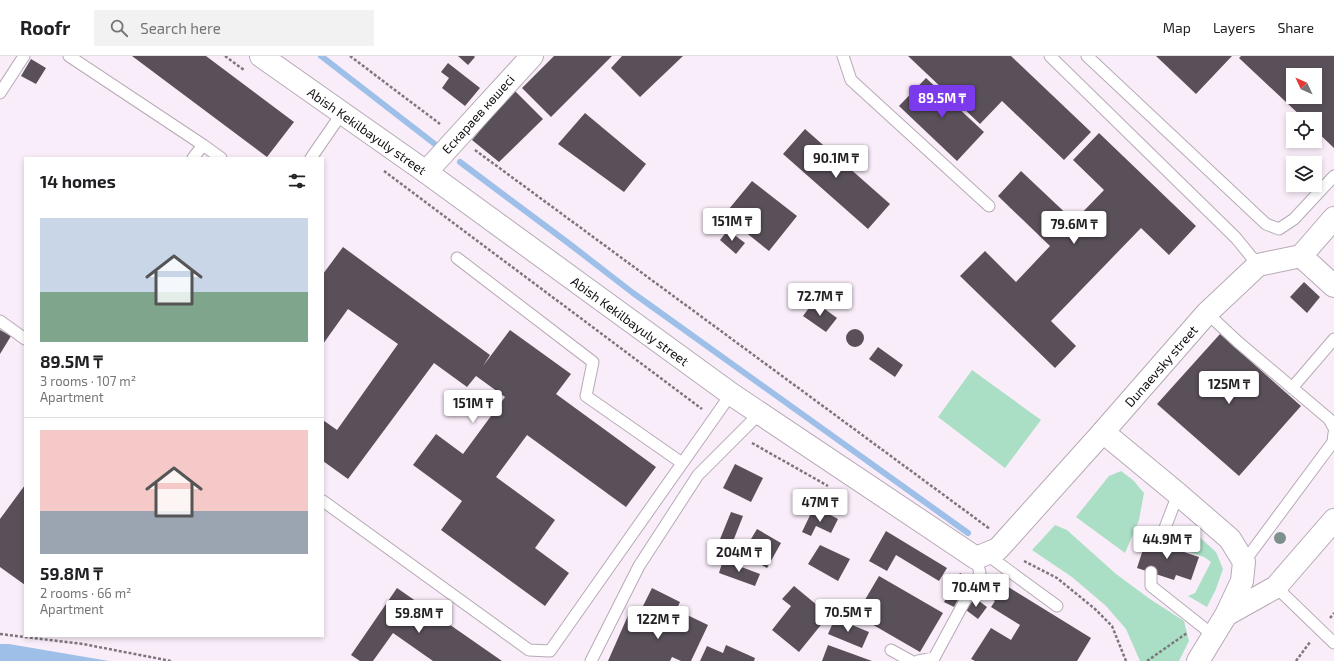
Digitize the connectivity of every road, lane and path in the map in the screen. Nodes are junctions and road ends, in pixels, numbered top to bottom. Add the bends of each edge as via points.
1 (24, 56) edge
2 (69, 56) edge
3 (260, 56) edge
4 (350, 56) edge
5 (532, 56) edge
6 (842, 56) edge
7 (1050, 56) edge
8 (1087, 56) edge
9 (0, 93) edge
10 (342, 113) junction
11 (457, 137) junction
12 (203, 145) junction
13 (194, 157) edge
14 (220, 157) edge
15 (312, 157) edge
16 (426, 172) junction
17 (1334, 176) edge
18 (989, 206) dead end
19 (1334, 218) edge
20 (1301, 256) junction
21 (458, 258) dead end
22 (1258, 265) junction
23 (1334, 286) edge
24 (1207, 313) junction
25 (0, 321) edge
26 (24, 338) edge
27 (1334, 339) edge
28 (1292, 388) junction
29 (731, 394) junction
30 (760, 413) junction
31 (1334, 428) edge
32 (1103, 432) junction
33 (1334, 433) edge
34 (682, 462) junction
35 (1178, 494) junction
36 (324, 502) edge
37 (1334, 520) edge
38 (998, 535) junction
39 (1160, 541) dead end
40 (981, 556) junction
41 (1020, 559) dead end
42 (1244, 562) junction
43 (1151, 572) dead end
44 (1276, 587) junction
45 (1057, 606) dead end
46 (1226, 615) junction
47 (1187, 633) dead end
48 (0, 634) edge
49 (1213, 635) junction
50 (24, 637) edge
51 (25, 637) edge
52 (1334, 643) edge
53 (891, 650) dead end
54 (171, 661) edge
55 (591, 661) edge
56 (911, 661) edge
57 (918, 661) edge
58 (1126, 661) edge
59 (1147, 661) edge
60 (1198, 661) edge

1 - 9 lane
2 - 12 lane
3 - 10 street, Abish Kekilbayuly street
4 - 11 path
5 - 11 street, Ескараев көшесі
6 - 18 lane via 851,80
7 - 22 lane via 1236,238
8 - 17 lane via 1266,224 1280,230 1294,219
10 - 15 lane
10 - 16 street, Abish Kekilbayuly street
11 - 16 street, Ескараев көшесі
11 - 38 path
12 - 13 lane
12 - 14 lane
16 - 29 street, Abish Kekilbayuly street
19 - 20 street
20 - 22 street
20 - 23 street
21 - 34 lane via 593,362 586,396
22 - 24 street, Dunaevsky street
24 - 28 lane
24 - 32 street, Dunaevsky street
25 - 26 lane
27 - 28 lane
28 - 31 lane via 1329,418
29 - 30 street, Abish Kekilbayuly street
29 - 34 lane
30 - 40 street, Abish Kekilbayuly street
30 - 55 lane via 698,475 639,566
32 - 35 street
32 - 38 street, Dunaevsky street
33 - 42 lane via 1333,442
34 - 36 lane via 550,651 529,650
35 - 39 lane
35 - 42 street via 1230,539
37 - 44 street
38 - 40 street via 998,549
40 - 45 lane
40 - 57 lane via 980,573 934,658
41 - 58 path via 1057,578 1096,609 1112,626
42 - 46 street via 1242,581
43 - 49 lane via 1151,586
44 - 46 street
44 - 52 lane
46 - 49 street
47 - 59 path
48 - 50 path
49 - 60 street
51 - 54 path via 83,644
53 - 56 lane

